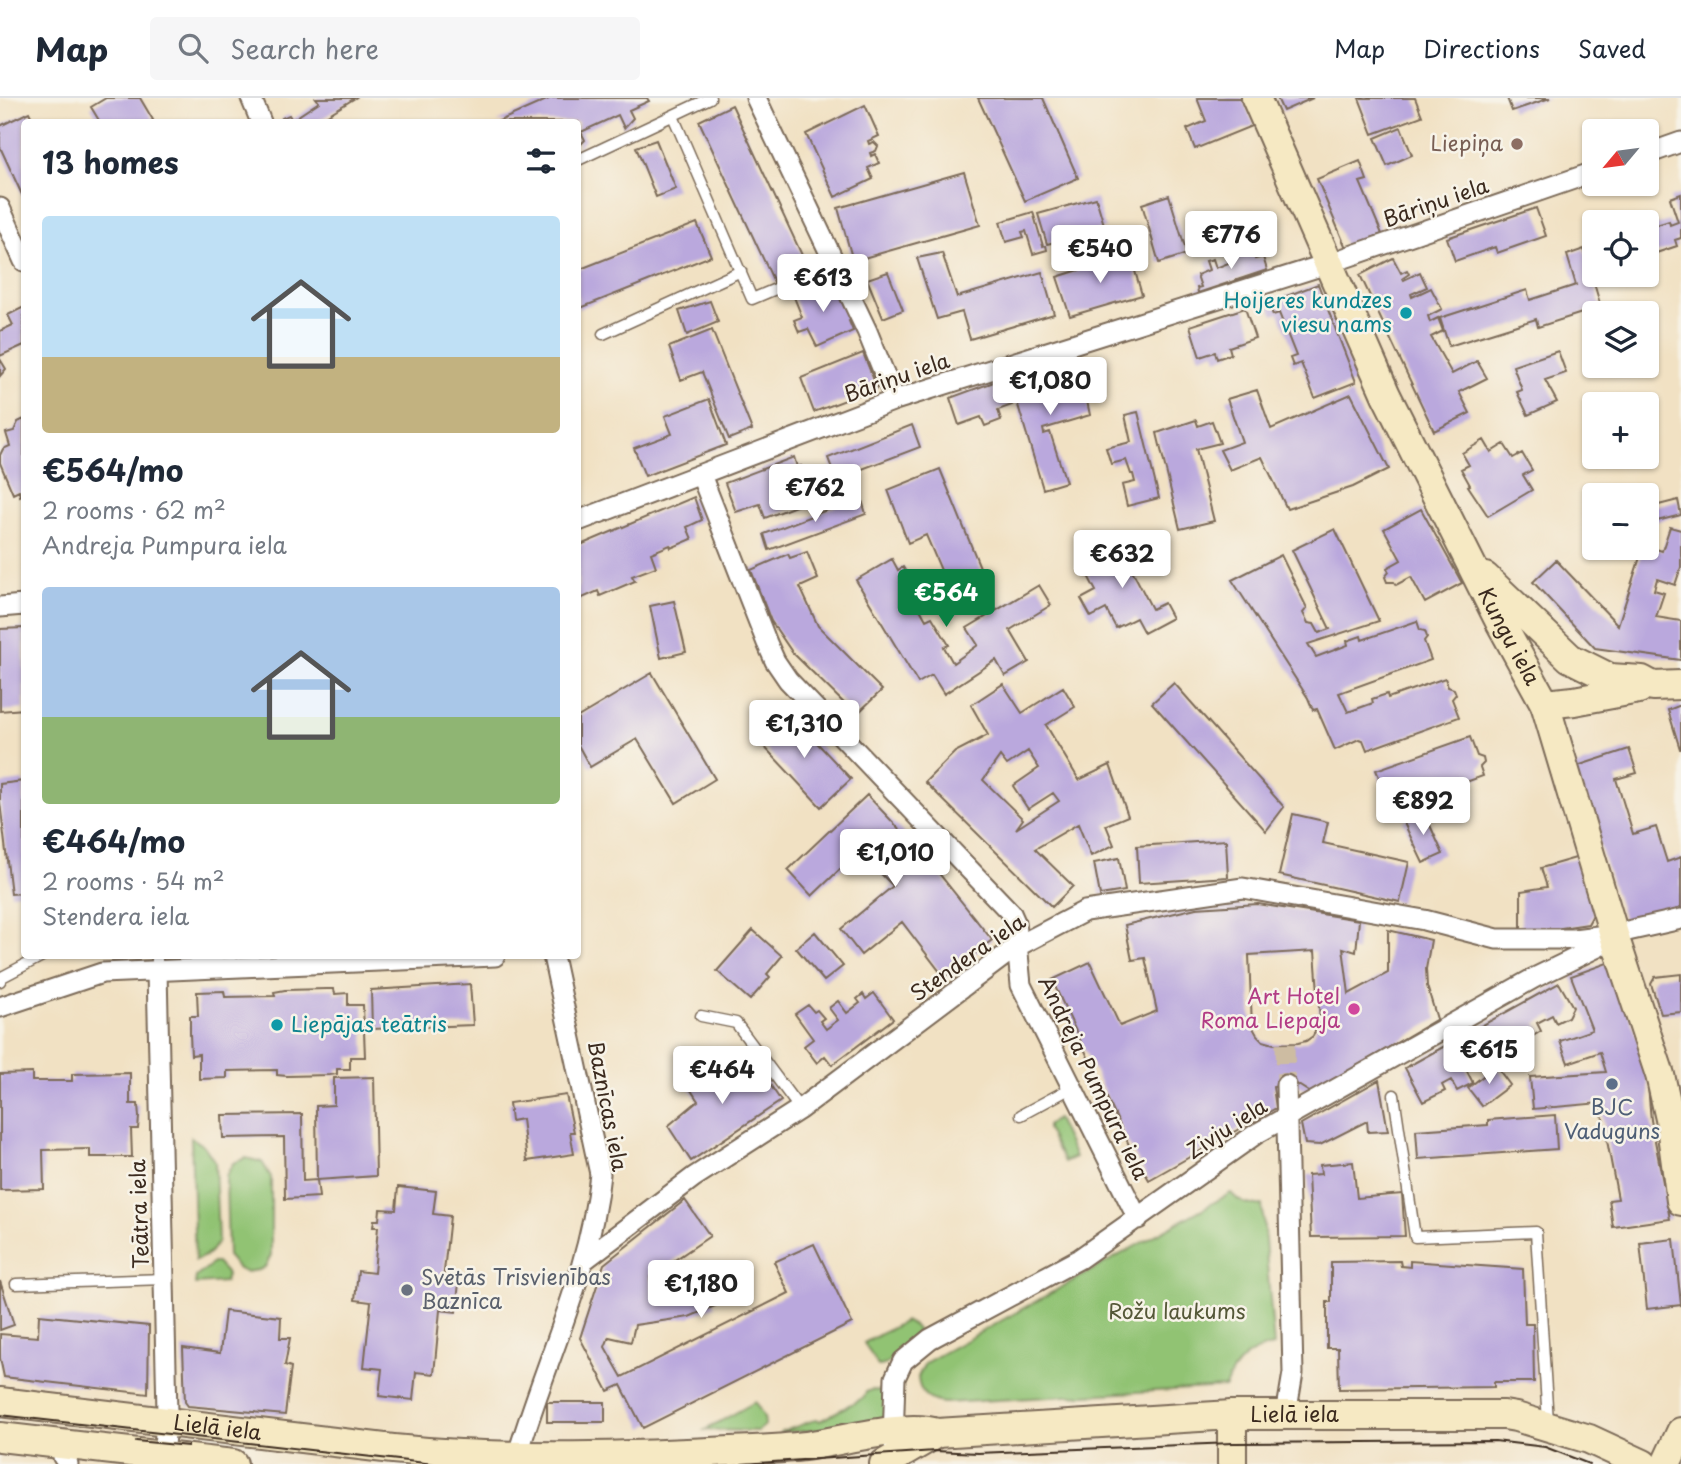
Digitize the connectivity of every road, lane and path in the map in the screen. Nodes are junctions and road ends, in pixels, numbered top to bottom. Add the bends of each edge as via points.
1 (251, 98) edge
2 (710, 98) edge
3 (756, 98) edge
4 (1256, 98) edge
5 (673, 116) junction
6 (260, 119) edge
7 (1681, 142) edge
8 (1659, 150) edge
9 (581, 159) edge
10 (1582, 176) edge
11 (0, 208) edge
12 (21, 254) edge
13 (1330, 263) junction
14 (835, 264) junction
15 (740, 271) junction
16 (603, 334) dead end
17 (895, 400) junction
18 (701, 475) junction
19 (581, 520) edge
20 (1471, 563) junction
21 (21, 605) edge
22 (0, 607) edge
23 (1609, 678) junction
24 (1653, 685) junction
25 (1681, 685) edge
26 (1545, 704) junction
27 (1681, 919) edge
28 (1614, 934) junction
29 (1016, 947) junction
30 (36, 959) edge
31 (350, 959) edge
32 (554, 959) edge
33 (157, 963) edge
34 (0, 981) edge
35 (0, 1007) edge
36 (701, 1016) dead end
37 (1286, 1085) tunnel mouth
38 (1071, 1088) junction
39 (1394, 1095) dead end
40 (800, 1109) junction
41 (1021, 1115) dead end
42 (1287, 1117) junction
43 (1676, 1119) edge
44 (1681, 1201) edge
45 (1138, 1219) junction
46 (583, 1261) junction
47 (165, 1279) junction
48 (16, 1283) dead end
49 (1, 1397) edge
50 (1232, 1415) junction
51 (1286, 1415) junction
52 (166, 1421) junction
53 (1548, 1427) junction
54 (893, 1432) junction
55 (1681, 1432) edge
56 (937, 1433) junction
57 (0, 1437) edge
58 (163, 1456) junction
59 (392, 1456) edge
60 (516, 1460) edge
61 (888, 1463) edge
62 (233, 1464) edge
63 (1232, 1464) edge
64 (1643, 1464) edge
65 (1666, 1464) edge

1 - 6 street
2 - 5 lane
3 - 14 street
4 - 13 street, Kungu iela
5 - 9 lane
5 - 15 lane
7 - 8 street
10 - 13 street, Bāriņu iela
11 - 12 street
13 - 17 street, Bāriņu iela
13 - 20 street, Kungu iela via 1386,395
14 - 15 lane via 752,299
14 - 17 street
15 - 16 lane
17 - 18 street, Bāriņu iela
18 - 19 street, Bāriņu iela
18 - 29 street, Andreja Pumpura iela via 775,661 1011,913
20 - 23 street via 1570,658
20 - 26 street, Kungu iela
21 - 22 street
23 - 24 street
23 - 26 street via 1554,695
24 - 25 street
24 - 26 street
26 - 28 street, Kungu iela
27 - 28 street, Zivju iela
28 - 29 street, Stendera iela via 1497,939 1424,920 1243,888 1085,911
28 - 42 street, Zivju iela via 1598,947
28 - 43 street, Kungu iela
29 - 38 street, Andreja Pumpura iela via 1021,985
29 - 40 street, Stendera iela
30 - 34 lane
31 - 33 street
32 - 46 street, Baznīcas iela via 600,1174
33 - 35 street via 102,973
33 - 47 street, Teātra iela
36 - 40 lane via 736,1023
37 - 42 street
38 - 41 lane
38 - 45 street, Andreja Pumpura iela
39 - 53 lane via 1415,1237 1536,1232
40 - 46 street, Stendera iela via 694,1177
42 - 45 street, Zivju iela via 1235,1148
42 - 51 street via 1293,1373
43 - 44 street, Kungu iela
45 - 54 street, Zivju iela via 1079,1259 913,1352 895,1378
46 - 60 street, Baznīcas iela
47 - 48 lane
47 - 52 street, Teātra iela
49 - 52 street, Lielā iela
50 - 51 street, Lielā iela
50 - 56 street, Lielā iela
50 - 63 street
51 - 53 street, Lielā iela via 1504,1415
52 - 58 street, Teātra iela
52 - 59 street, Lielā iela
53 - 64 street, Lielā iela via 1589,1439
54 - 56 street, Lielā iela
54 - 60 street, Lielā iela via 754,1450
54 - 61 street, Zivju iela
55 - 65 street
56 - 61 street, Lielā iela
57 - 58 street, Lielā iela
58 - 62 street, Lielā iela
59 - 60 street, Lielā iela

